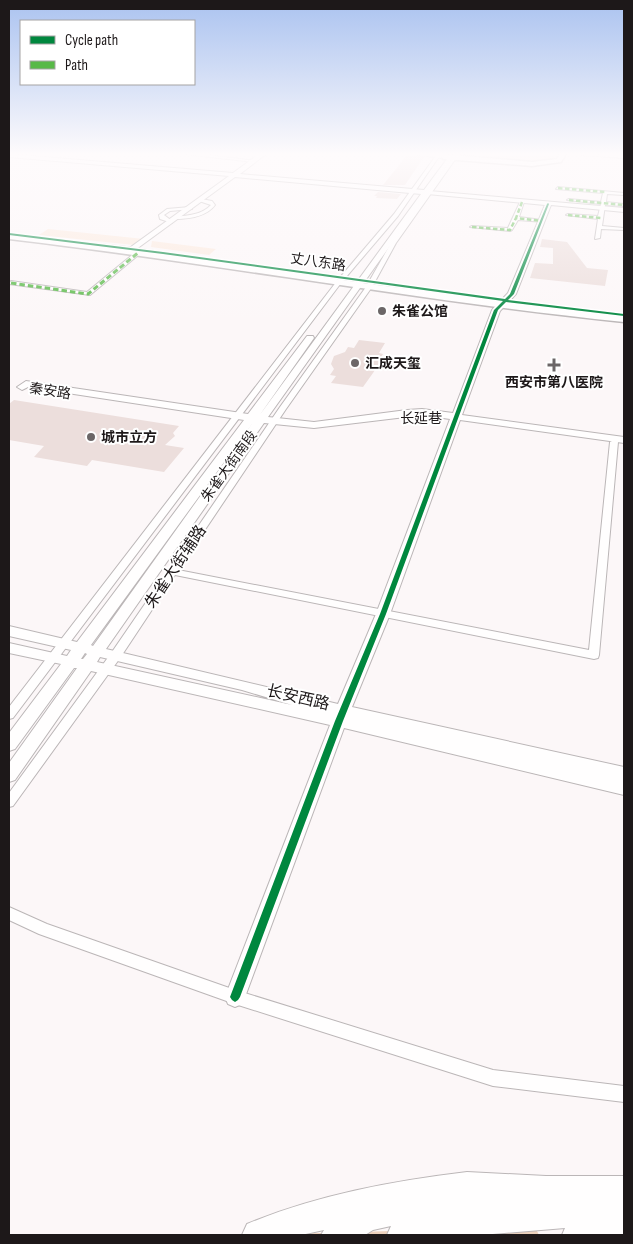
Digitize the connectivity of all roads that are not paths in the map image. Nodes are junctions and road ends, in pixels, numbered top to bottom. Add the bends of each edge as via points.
1 (166, 212) edge
2 (184, 212) edge
3 (203, 212) edge
4 (404, 212) edge
5 (408, 212) edge
6 (518, 212) edge
7 (545, 212) edge
8 (602, 212) edge
9 (568, 215) dead end
10 (516, 218) junction
11 (601, 218) junction
12 (173, 220) junction
13 (542, 220) junction
14 (472, 227) dead end
15 (599, 227) junction
16 (624, 229) edge
17 (9, 236) edge
18 (597, 238) dead end
19 (135, 251) junction
20 (10, 283) dead end
21 (356, 283) junction
22 (503, 303) junction
23 (624, 315) edge
24 (624, 319) edge
25 (456, 417) junction
26 (255, 420) junction
27 (621, 442) edge
28 (173, 572) junction
29 (383, 614) junction
30 (9, 631) edge
31 (63, 643) junction
32 (9, 648) edge
33 (88, 655) junction
34 (116, 655) junction
35 (52, 658) junction
36 (70, 662) junction
37 (104, 669) junction
38 (9, 715) edge
39 (342, 716) junction
40 (9, 745) edge
41 (624, 774) edge
42 (9, 775) edge
43 (624, 788) edge
44 (9, 802) edge
45 (9, 913) edge
46 (235, 998) junction
47 (624, 1094) edge
48 (546, 1191) junction
49 (624, 1192) edge
50 (624, 1212) edge
51 (624, 1222) edge
52 (258, 1235) edge
53 (337, 1235) edge
54 (403, 1235) edge
55 (578, 1235) edge

1 - 12 street via 162,218
2 - 12 street
3 - 12 street
4 - 21 street, 朱雀大街辅路 via 372,246
5 - 21 street, 朱雀大街南段
6 - 10 street
7 - 13 street
8 - 11 street
9 - 11 street
10 - 13 street
10 - 14 street via 510,230
11 - 15 street
12 - 19 street
13 - 22 street via 512,294
15 - 16 street
15 - 18 street
17 - 19 main road, 丈八东路
19 - 20 street via 88,294
19 - 21 main road, 丈八东路
21 - 22 main road, 丈八东路
21 - 26 street, 朱雀大街南段
21 - 26 street, 朱雀大街辅路
22 - 23 main road, 丈八东路
22 - 24 main road, 丈八东路
22 - 25 street via 496,310
25 - 26 street, 长延巷 via 408,416 317,429
25 - 27 street, 长延巷
25 - 29 street
26 - 26 street, 秦安路 via 26,384 22,387
26 - 28 street, 朱雀大街辅路
26 - 31 street, 朱雀大街辅路
26 - 33 street, 朱雀大街南段
27 - 29 street via 594,655
28 - 29 street
28 - 34 street, 朱雀大街辅路
29 - 39 street
30 - 31 street, 长安西路
31 - 33 street, 长安西路
31 - 35 street, 朱雀大街辅路
32 - 35 street, 长安西路
33 - 34 street, 长安西路
33 - 36 street, 长安西路
33 - 37 street, 长安西路
33 - 42 street, 朱雀大街南段
34 - 37 street, 朱雀大街辅路
34 - 39 street, 长安西路
35 - 36 street, 长安西路
35 - 38 street, 朱雀大街辅路
36 - 40 street
37 - 39 street, 长安西路
37 - 44 street, 朱雀大街辅路
39 - 41 street, 长安西路
39 - 43 street, 长安西路
39 - 46 street
45 - 46 street via 44,930
46 - 47 street via 493,1078
48 - 49 highway
48 - 52 highway via 467,1187 400,1195 288,1222
48 - 53 highway via 456,1199 368,1215
50 - 54 highway via 564,1211 426,1229
51 - 55 highway

